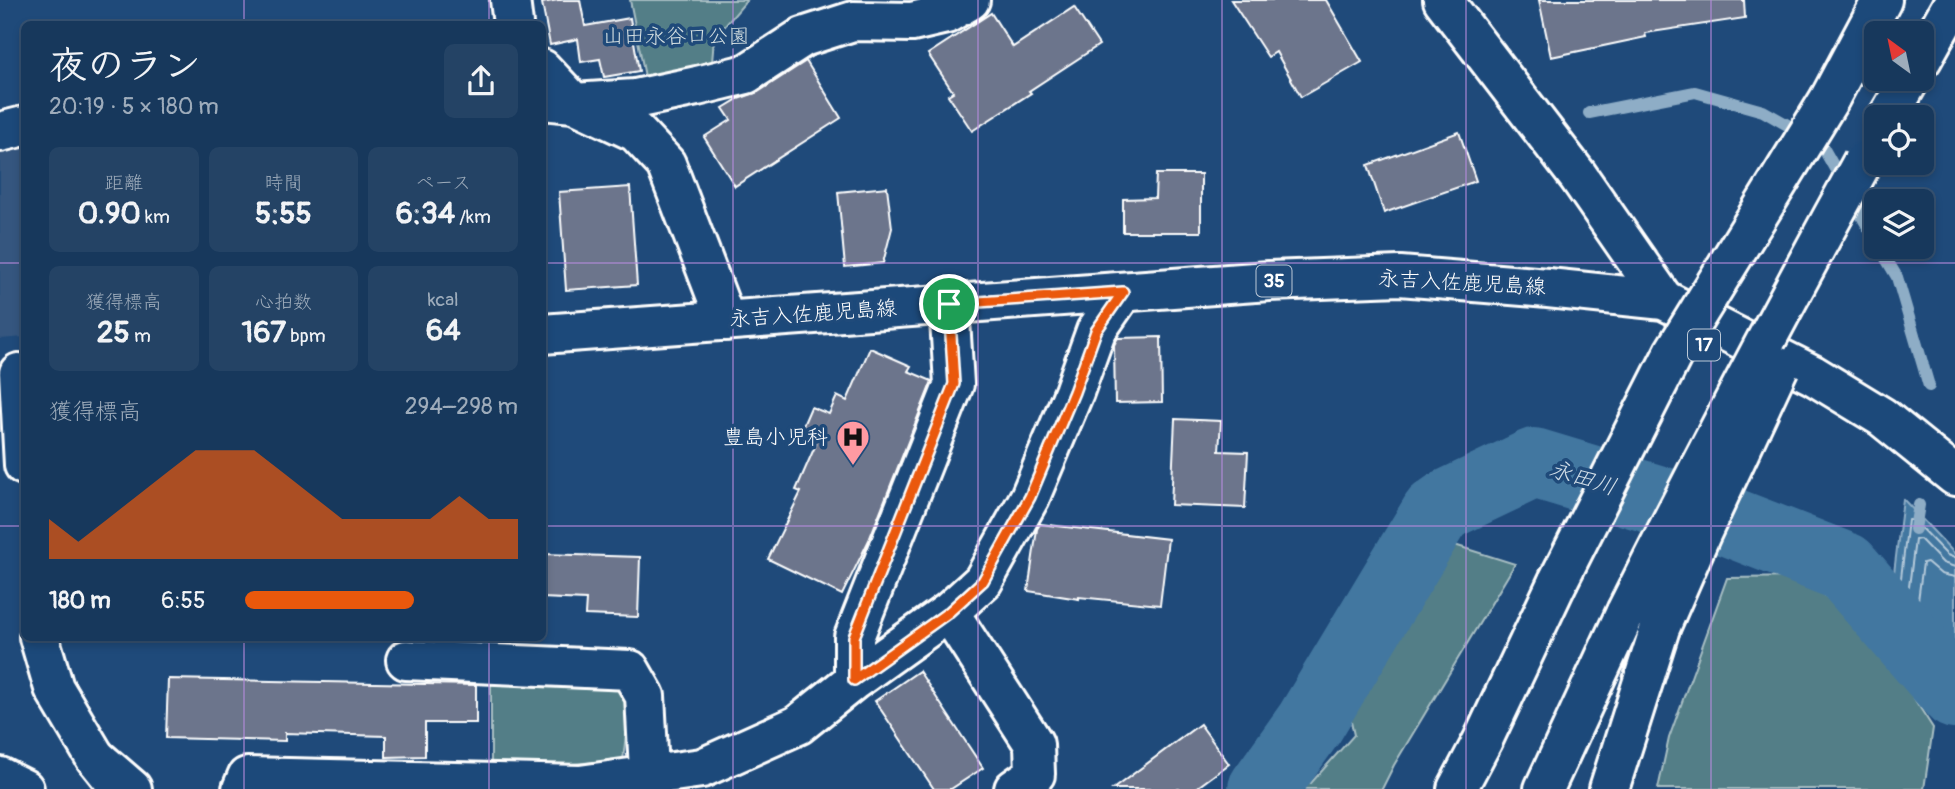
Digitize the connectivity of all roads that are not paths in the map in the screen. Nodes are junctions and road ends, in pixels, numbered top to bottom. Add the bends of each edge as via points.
1 (510, 0) edge
2 (971, 0) edge
3 (1443, 0) edge
4 (1882, 0) edge
5 (1955, 0) edge
6 (513, 21) edge
7 (1934, 38) edge
8 (546, 77) edge
9 (558, 102) edge
10 (21, 127) edge
11 (0, 132) edge
12 (1864, 161) edge
13 (1864, 165) edge
14 (1123, 292) junction
15 (1664, 300) junction
16 (949, 304) junction
17 (726, 321) junction
18 (546, 334) edge
19 (14, 373) edge
20 (21, 437) edge
21 (1955, 476) edge
22 (1568, 586) junction
23 (949, 612) junction
24 (40, 641) edge
25 (406, 660) dead end
26 (854, 680) junction
27 (104, 773) edge
28 (0, 777) edge
29 (650, 782) edge
30 (24, 789) edge
31 (121, 789) edge
32 (132, 789) edge
33 (242, 789) edge
34 (1014, 789) edge
35 (1457, 789) edge
36 (1488, 789) edge
37 (1544, 789) edge
38 (1609, 789) edge

1 - 6 main road
2 - 9 main road via 946,14 912,22 853,21 803,37 746,74 635,99
3 - 15 main road via 1578,176
4 - 22 main road, bridge via 1830,99 1674,352
5 - 7 main road
8 - 9 main road
9 - 17 main road via 636,132 666,164
10 - 11 main road
12 - 37 main road, 17, bridge via 1699,465
13 - 38 main road, bridge via 1791,342 1660,628
14 - 15 main road, 永吉入佐鹿児島線 / 35 via 1400,276
14 - 16 main road, 永吉入佐鹿児島線 / 35
14 - 23 main road via 1096,331 1030,497 983,581
15 - 21 main road, 永吉入佐鹿児島線 / 35 via 1813,375 1882,417
16 - 17 main road, 永吉入佐鹿児島線 / 35
16 - 26 main road via 954,384 854,637
17 - 18 main road, 永吉入佐鹿児島線 / 35
19 - 20 main road
22 - 35 main road
22 - 36 main road
23 - 26 main road
23 - 34 main road via 1034,744 1035,774
24 - 27 main road via 54,688
25 - 29 main road via 630,670 645,696
26 - 29 main road via 798,725 702,768
27 - 31 main road
27 - 32 main road
28 - 30 main road
29 - 33 main road via 580,785 247,777

